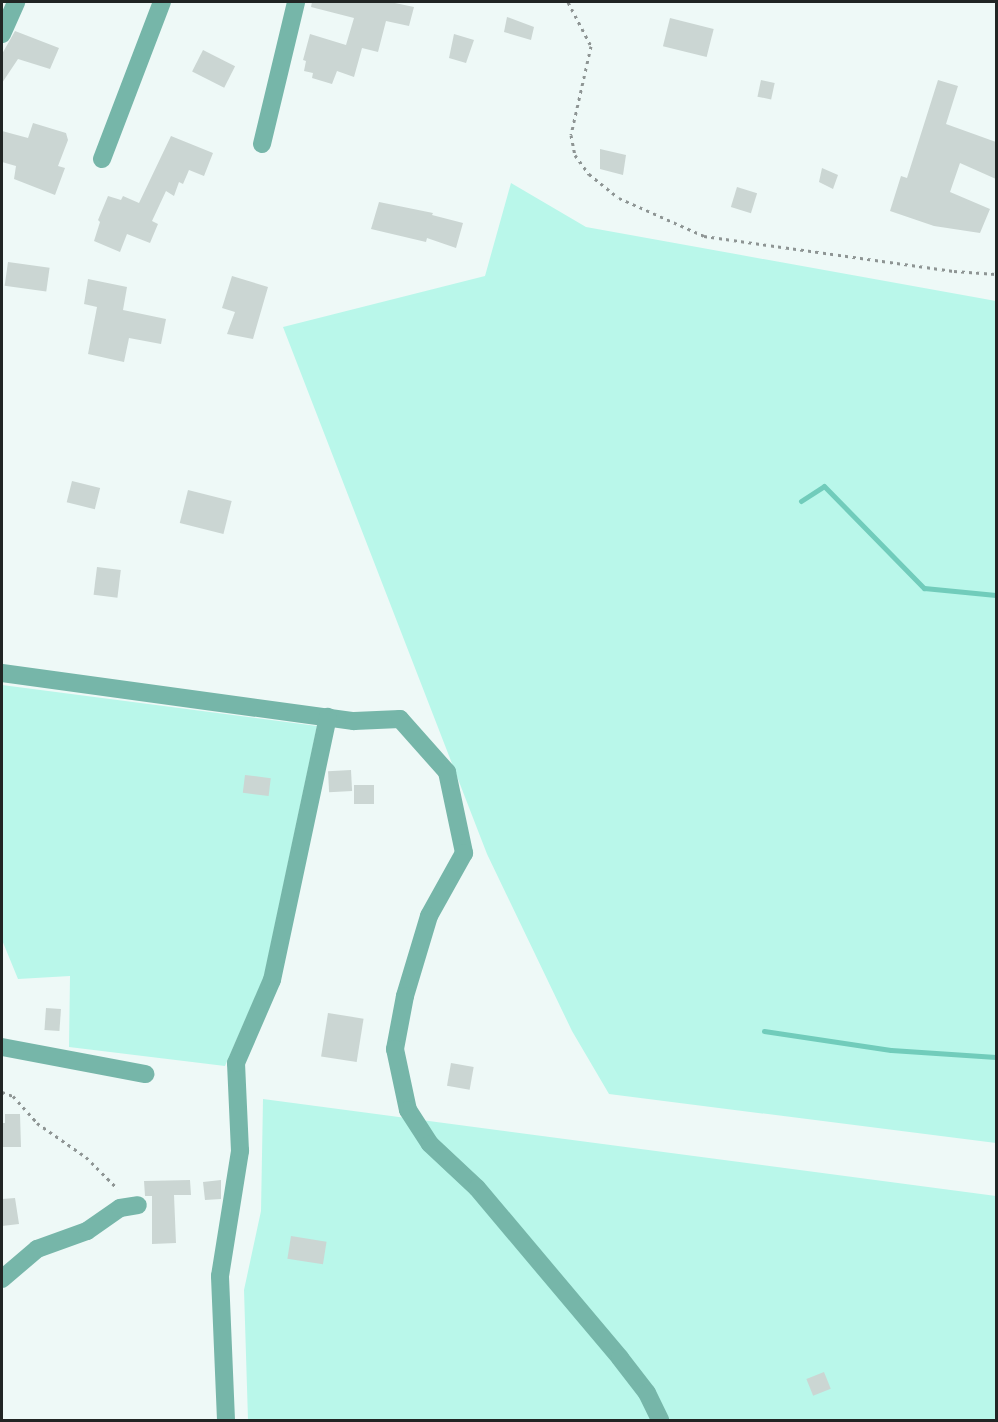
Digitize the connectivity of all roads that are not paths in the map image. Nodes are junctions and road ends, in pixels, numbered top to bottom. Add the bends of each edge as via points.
1 (16, 2) edge
2 (162, 2) edge
3 (296, 2) edge
4 (2, 34) edge
5 (262, 144) dead end
6 (102, 159) dead end
7 (2, 673) edge
8 (328, 717) junction
9 (2, 1047) edge
10 (145, 1074) dead end
11 (138, 1205) road end
12 (2, 1279) edge
13 (226, 1420) edge
14 (660, 1420) edge

1 - 4 street
2 - 6 street
3 - 5 street
7 - 8 street
8 - 13 street via 272,981 236,1064 240,1151 220,1276
8 - 14 street via 354,721 400,719 447,772 464,853 429,916 405,996 395,1049 408,1110 430,1144 477,1188 620,1358 647,1393
9 - 10 street
11 - 12 street via 120,1208 87,1231 37,1249

